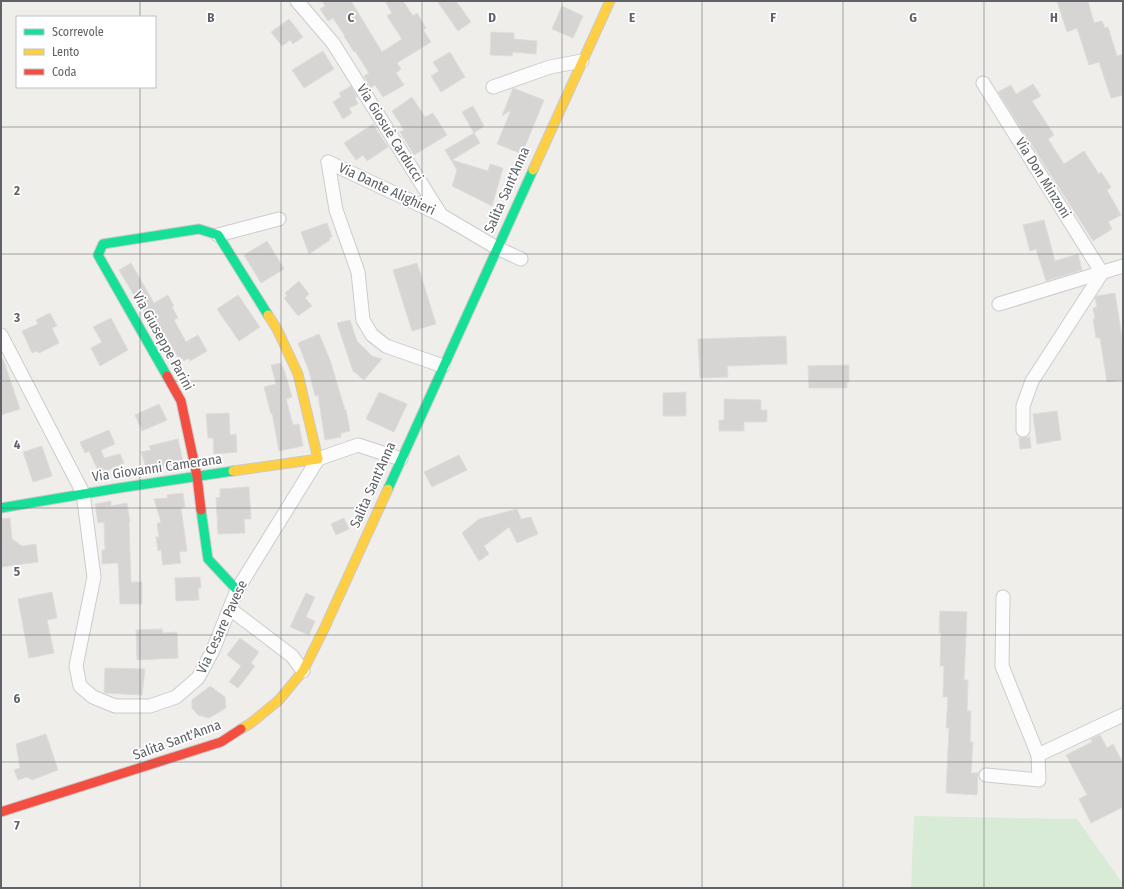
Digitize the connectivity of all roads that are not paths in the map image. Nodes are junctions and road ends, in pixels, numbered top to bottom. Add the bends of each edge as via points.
1 (297, 1) edge
2 (610, 1) edge
3 (582, 61) junction
4 (983, 83) dead end
5 (493, 87) dead end
6 (441, 215) junction
7 (279, 219) dead end
8 (218, 235) junction
9 (497, 248) junction
10 (521, 259) dead end
11 (1123, 266) edge
12 (1102, 272) junction
13 (999, 304) dead end
14 (1, 335) edge
15 (443, 366) junction
16 (1023, 430) dead end
17 (318, 459) junction
18 (401, 459) junction
19 (197, 476) junction
20 (83, 493) junction
21 (1, 508) edge
22 (237, 590) junction
23 (1003, 597) dead end
24 (230, 608) junction
25 (303, 671) junction
26 (1123, 715) edge
27 (1038, 755) junction
28 (986, 775) dead end
29 (1, 812) edge

1 - 6 street, Via Giosuè Carducci via 333,43
2 - 3 street, Salita Sant'Anna
3 - 5 street via 550,66
3 - 9 street, Salita Sant'Anna
4 - 12 street, Via Don Minzoni
6 - 9 street, Via Giosuè Carducci
6 - 15 street, Via Dante Alighieri via 328,162 336,210 358,272 363,320 372,335 386,346
7 - 8 street
8 - 17 street via 277,329 298,374
8 - 19 street, Via Giuseppe Parini via 199,228 103,244 98,255 181,401
9 - 10 street, Via Giosuè Carducci
9 - 15 street, Salita Sant'Anna
11 - 12 street
12 - 13 street
12 - 16 street via 1032,381 1023,406
14 - 20 street
15 - 18 street, Salita Sant'Anna
17 - 18 street via 358,445
17 - 19 street, Via Giovanni Camerana
17 - 22 street, Via Cesare Pavese
18 - 25 street, Salita Sant'Anna
19 - 20 street, Via Giovanni Camerana
19 - 22 street, Via Giuseppe Parini via 208,559
20 - 21 street, Via Giovanni Camerana
20 - 24 street, Via Cesare Pavese via 94,577 76,666 80,686 93,697 115,706 150,706 176,696 198,678
22 - 24 street, Via Cesare Pavese
23 - 27 street via 1002,666
24 - 25 street via 292,656
25 - 29 street, Salita Sant'Anna via 279,700 251,723 221,742
26 - 27 street
27 - 28 street via 1039,780

